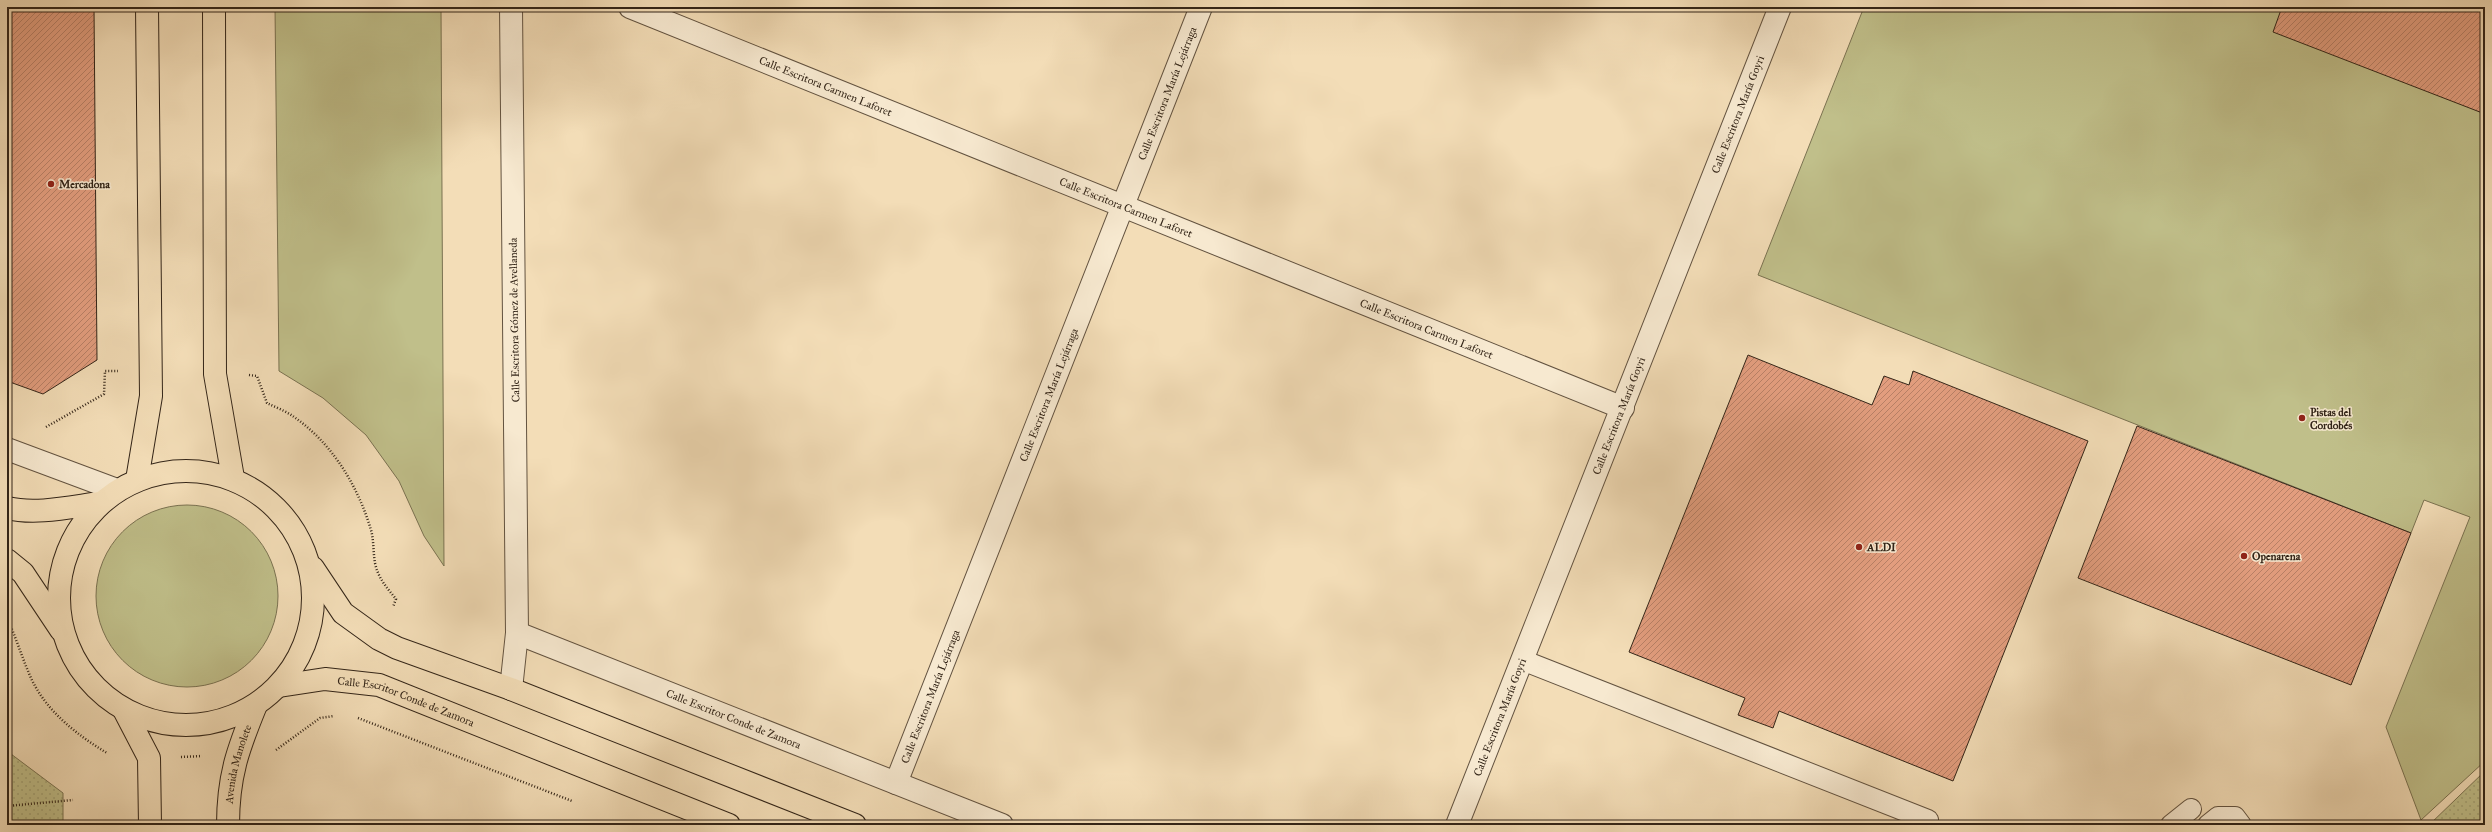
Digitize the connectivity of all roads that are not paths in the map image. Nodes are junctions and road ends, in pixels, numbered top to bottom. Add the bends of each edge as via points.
1 (147, 7) edge
2 (214, 7) edge
3 (511, 7) edge
4 (630, 7) edge
5 (1201, 7) edge
6 (1780, 7) edge
7 (1124, 207) junction
8 (1622, 408) junction
9 (7, 449) edge
10 (233, 478) junction
11 (137, 480) junction
12 (117, 490) junction
13 (100, 503) junction
14 (7, 508) edge
15 (7, 560) edge
16 (310, 562) junction
17 (517, 633) junction
18 (64, 634) junction
19 (1522, 660) junction
20 (279, 686) junction
21 (510, 689) junction
22 (256, 705) junction
23 (124, 710) junction
24 (896, 783) junction
25 (2191, 809) dead end
26 (1928, 820) dead end
27 (150, 825) edge
28 (228, 825) edge
29 (729, 825) edge
30 (855, 825) edge
31 (1002, 825) edge
32 (1457, 825) edge
33 (2171, 825) edge
34 (2208, 825) edge
35 (2241, 825) edge

1 - 11 main road via 151,396
2 - 10 main road via 215,374
3 - 17 street, Calle Escritora Gómez de Avellaneda
4 - 7 street, Calle Escritora Carmen Laforet
5 - 7 street, Calle Escritora María Lejárraga
6 - 8 street, Calle Escritora María Goyri
7 - 8 street, Calle Escritora Carmen Laforet
7 - 24 street, Calle Escritora María Lejárraga
8 - 19 street, Calle Escritora María Goyri
9 - 12 street
10 - 11 main road via 202,471 168,471
10 - 16 main road via 266,497 293,526
11 - 12 main road
12 - 13 main road
13 - 14 main road via 56,509
13 - 18 main road via 77,531 63,563 59,599
15 - 18 main road via 23,573
16 - 20 main road via 314,594 311,628 299,659
16 - 21 main road via 343,613 379,639
17 - 21 street
17 - 24 street, Calle Escritor Conde de Zamora
18 - 23 main road via 80,670 97,690
19 - 26 lane
19 - 32 street, Calle Escritora María Goyri
20 - 22 main road
20 - 29 main road, Calle Escritor Conde de Zamora via 325,679 379,685
21 - 30 main road
22 - 23 main road via 225,720 191,726 156,723
22 - 28 main road, Avenida Manolete via 236,755 228,798
23 - 27 main road via 149,758
24 - 31 street, Calle Escritor Conde de Zamora
25 - 33 lane
34 - 35 lane via 2218,817 2235,817

